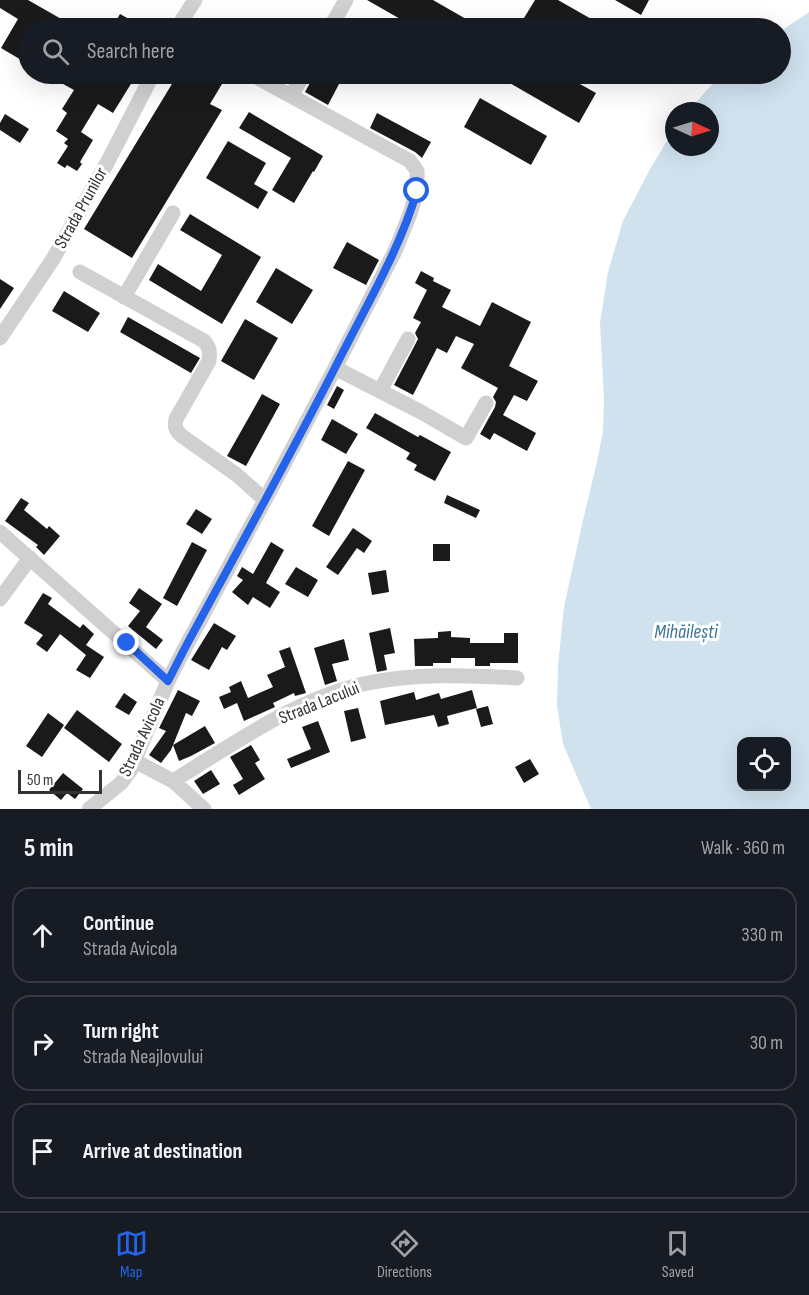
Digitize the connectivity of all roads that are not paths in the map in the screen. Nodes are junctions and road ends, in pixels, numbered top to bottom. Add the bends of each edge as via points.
1 (195, 0) edge
2 (346, 0) edge
3 (185, 18) edge
4 (336, 18) edge
5 (148, 84) edge
6 (269, 84) edge
7 (298, 84) edge
8 (291, 96) junction
9 (173, 213) dead end
10 (80, 272) dead end
11 (124, 297) junction
12 (0, 338) edge
13 (408, 339) dead end
14 (335, 368) junction
15 (380, 391) junction
16 (486, 403) dead end
17 (265, 500) junction
18 (0, 531) edge
19 (30, 558) junction
20 (0, 599) edge
21 (518, 678) dead end
22 (168, 681) junction
23 (135, 761) junction
24 (173, 782) junction
25 (89, 809) edge
26 (204, 809) edge

1 - 3 street
2 - 4 street
5 - 12 street, Strada Prunilor via 53,259
6 - 8 street
7 - 8 street
8 - 14 street, Strada Avicola via 410,161 417,171 417,191 395,251
9 - 11 street
10 - 11 street
11 - 17 street via 209,346 209,361 176,419 177,431
13 - 15 street
14 - 15 street
14 - 17 street, Strada Avicola
15 - 16 street via 466,438
17 - 22 street, Strada Avicola
18 - 19 street
19 - 20 street
19 - 22 street
21 - 24 street, Strada Lacului via 450,676 389,680 339,691 259,729
22 - 23 street, Strada Avicola
23 - 24 street
23 - 25 street, Strada Avicola via 121,783
24 - 26 street

